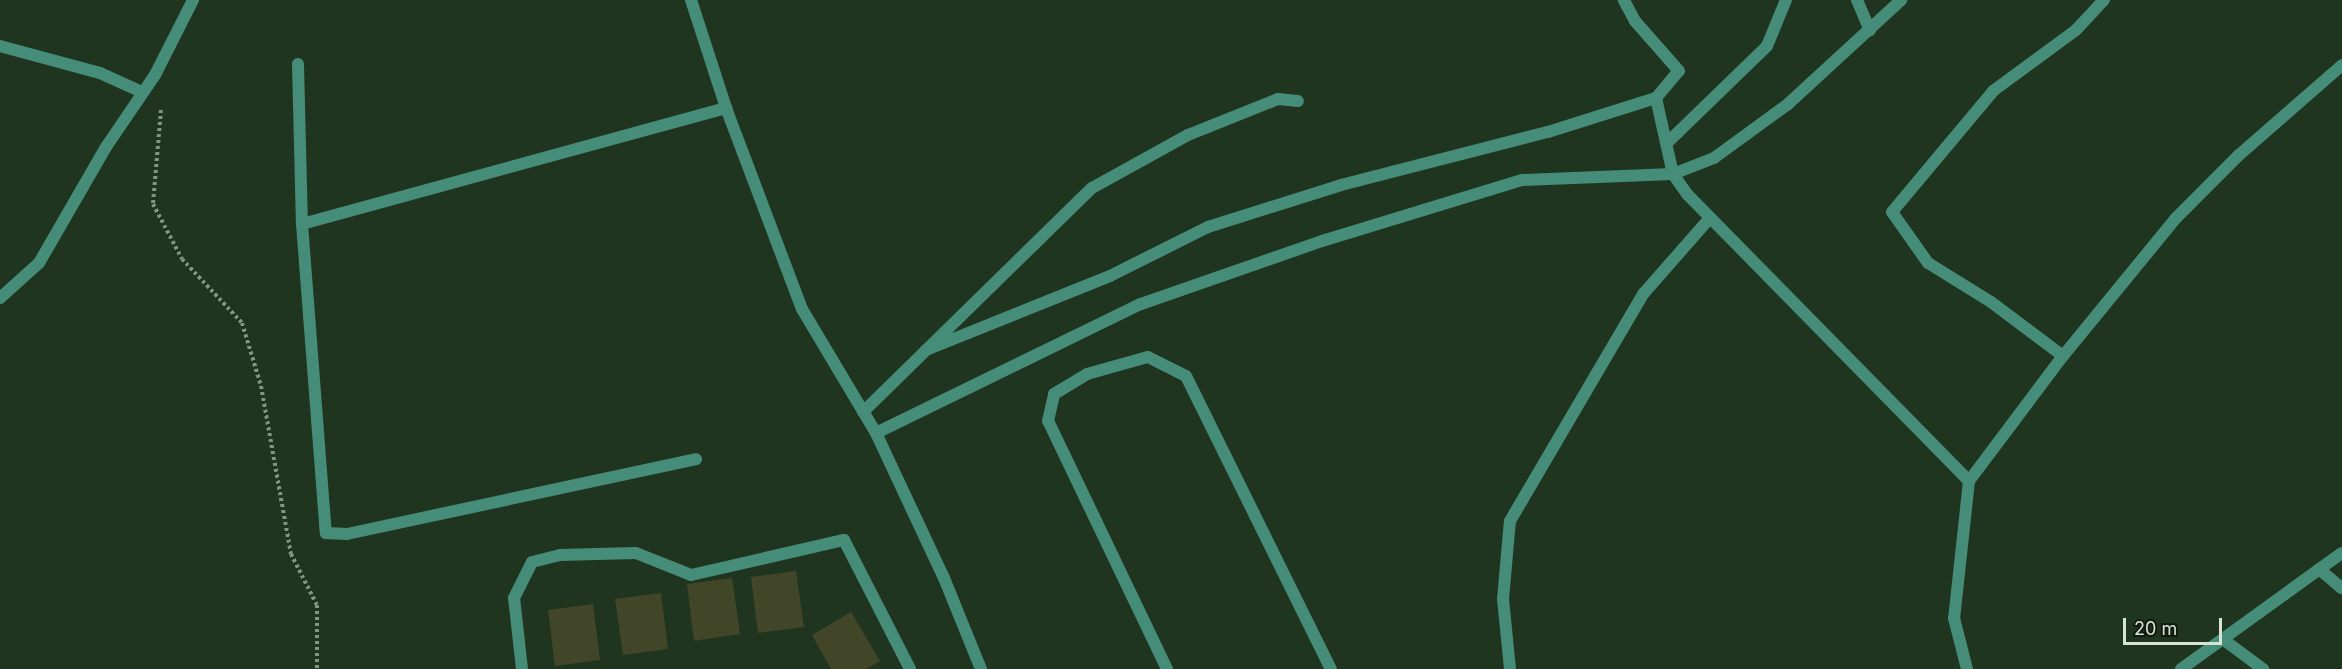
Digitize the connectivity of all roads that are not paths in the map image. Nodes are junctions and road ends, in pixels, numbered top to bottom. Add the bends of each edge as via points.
1 (193, 0) edge
2 (1624, 0) edge
3 (1786, 0) edge
4 (1857, 0) edge
5 (1901, 0) edge
6 (2104, 0) edge
7 (694, 2) edge
8 (1870, 30) junction
9 (0, 46) edge
10 (298, 64) dead end
11 (2342, 65) edge
12 (142, 92) junction
13 (1656, 98) junction
14 (1298, 101) dead end
15 (726, 108) junction
16 (1667, 143) junction
17 (1673, 174) junction
18 (1710, 218) junction
19 (302, 224) junction
20 (0, 298) edge
21 (926, 350) junction
22 (2063, 356) junction
23 (863, 412) junction
24 (876, 433) junction
25 (696, 459) dead end
26 (1969, 481) junction
27 (2342, 553) edge
28 (2319, 569) junction
29 (2342, 588) edge
30 (2224, 640) junction
31 (522, 669) edge
32 (910, 669) edge
33 (981, 669) edge
34 (1167, 669) edge
35 (1331, 669) edge
36 (1510, 669) edge
37 (1967, 669) edge
38 (2181, 669) edge
39 (2263, 669) edge

1 - 12 street via 155,75
2 - 13 street via 1635,21 1679,71
3 - 16 street via 1767,46
4 - 8 street
5 - 8 street
6 - 22 street via 2076,30 1993,91 1892,212 1928,263 1991,302
7 - 15 street
8 - 17 street via 1788,104 1714,158
9 - 12 street via 100,73
10 - 19 street
11 - 22 street via 2239,155 2176,218
12 - 20 street via 39,263
13 - 16 street
13 - 21 street via 1548,132 1341,185 1209,227 1110,276
14 - 21 street via 1278,99 1188,135 1092,188
15 - 19 street
15 - 23 street via 802,309
16 - 17 street
17 - 18 street
17 - 24 street via 1522,180 1322,241 1141,304
18 - 26 street
18 - 36 street via 1644,293 1510,521 1503,599
19 - 25 street via 326,533 347,534
21 - 23 street
22 - 26 street
23 - 24 street
24 - 33 street via 945,578
26 - 37 street via 1954,618
27 - 28 street
28 - 29 street
28 - 30 street
30 - 38 street
30 - 39 street
31 - 32 street via 514,598 532,562 560,555 636,553 691,575 844,540
34 - 35 street via 1048,421 1054,394 1087,374 1148,357 1186,376

